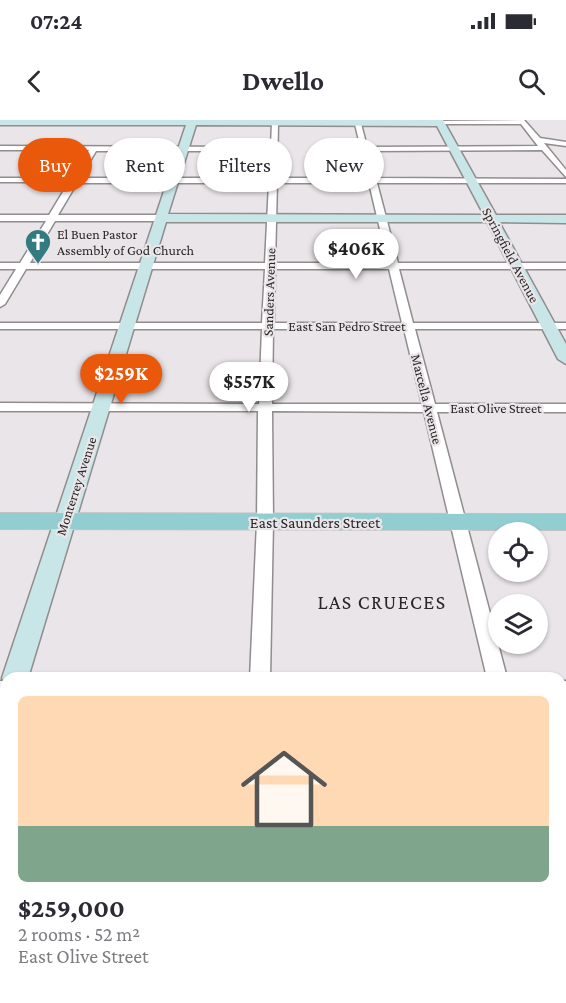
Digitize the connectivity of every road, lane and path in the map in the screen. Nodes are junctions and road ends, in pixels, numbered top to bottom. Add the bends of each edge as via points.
1 (319, 121) edge
2 (358, 121) edge
3 (439, 121) edge
4 (522, 121) edge
5 (0, 122) edge
6 (192, 122) junction
7 (275, 122) junction
8 (274, 138) edge
9 (362, 138) edge
10 (537, 140) junction
11 (566, 144) edge
12 (185, 146) edge
13 (0, 148) edge
14 (94, 148) junction
15 (104, 148) edge
16 (544, 148) junction
17 (384, 149) edge
18 (454, 149) junction
19 (92, 151) edge
20 (566, 176) edge
21 (0, 180) edge
22 (18, 180) edge
23 (384, 180) edge
24 (470, 181) junction
25 (566, 181) edge
26 (68, 192) edge
27 (170, 192) edge
28 (272, 192) edge
29 (375, 192) edge
30 (0, 218) edge
31 (52, 218) junction
32 (162, 218) junction
33 (271, 218) junction
34 (381, 219) junction
35 (491, 219) junction
36 (566, 219) edge
37 (0, 266) edge
38 (23, 266) junction
39 (146, 266) junction
40 (270, 266) junction
41 (393, 266) junction
42 (516, 266) junction
43 (566, 266) edge
44 (0, 304) edge
45 (0, 326) edge
46 (127, 326) junction
47 (268, 326) junction
48 (408, 326) junction
49 (548, 326) junction
50 (566, 326) edge
51 (566, 359) edge
52 (0, 407) edge
53 (101, 407) junction
54 (265, 408) junction
55 (429, 408) junction
56 (566, 408) edge
57 (0, 521) edge
58 (65, 521) junction
59 (265, 522) junction
60 (459, 522) junction
61 (566, 522) edge
62 (17, 672) edge
63 (260, 672) edge
64 (496, 672) edge

1 - 2 street
1 - 7 street
2 - 3 street
2 - 9 street, Marcella Avenue
3 - 4 street
3 - 18 street, Springfield Avenue
4 - 10 street
5 - 6 street
6 - 7 street
6 - 12 street, Monterrey Avenue
7 - 8 street, Sanders Avenue
10 - 11 street
10 - 16 street
13 - 14 street
14 - 15 street
14 - 19 street
16 - 18 street
16 - 20 street
17 - 18 street
18 - 24 street, Springfield Avenue
21 - 22 street
23 - 24 street
24 - 25 street
24 - 35 street, Springfield Avenue
26 - 31 street
27 - 32 street, Monterrey Avenue
28 - 33 street, Sanders Avenue
29 - 34 street, Marcella Avenue
30 - 31 street
31 - 32 street
31 - 38 street
32 - 33 street
32 - 39 street, Monterrey Avenue
33 - 34 street
33 - 40 street, Sanders Avenue
34 - 35 street
34 - 41 street, Marcella Avenue
35 - 36 street
35 - 42 street, Springfield Avenue
37 - 38 street
38 - 39 street
38 - 44 street
39 - 40 street
39 - 46 street, Monterrey Avenue
40 - 41 street
40 - 47 street, Sanders Avenue
41 - 42 street
41 - 48 street, Marcella Avenue
42 - 43 street
42 - 49 street, Springfield Avenue
45 - 46 street, East San Pedro Street
46 - 47 street, East San Pedro Street
46 - 53 street, Monterrey Avenue
47 - 48 street, East San Pedro Street
47 - 54 street, Sanders Avenue
48 - 49 street, East San Pedro Street
48 - 55 street, Marcella Avenue
49 - 50 street, East San Pedro Street
49 - 51 street, Springfield Avenue
52 - 53 street, East Olive Street
53 - 54 street, East Olive Street
53 - 58 street, Monterrey Avenue
54 - 55 street, East Olive Street
54 - 59 street, Sanders Avenue
55 - 56 street, East Olive Street
55 - 60 street, Marcella Avenue
57 - 58 main road, East Saunders Street
58 - 59 main road, East Saunders Street
58 - 62 street, Monterrey Avenue
59 - 60 main road, East Saunders Street
59 - 63 street, Sanders Avenue
60 - 61 main road, East Saunders Street
60 - 64 street, Marcella Avenue

